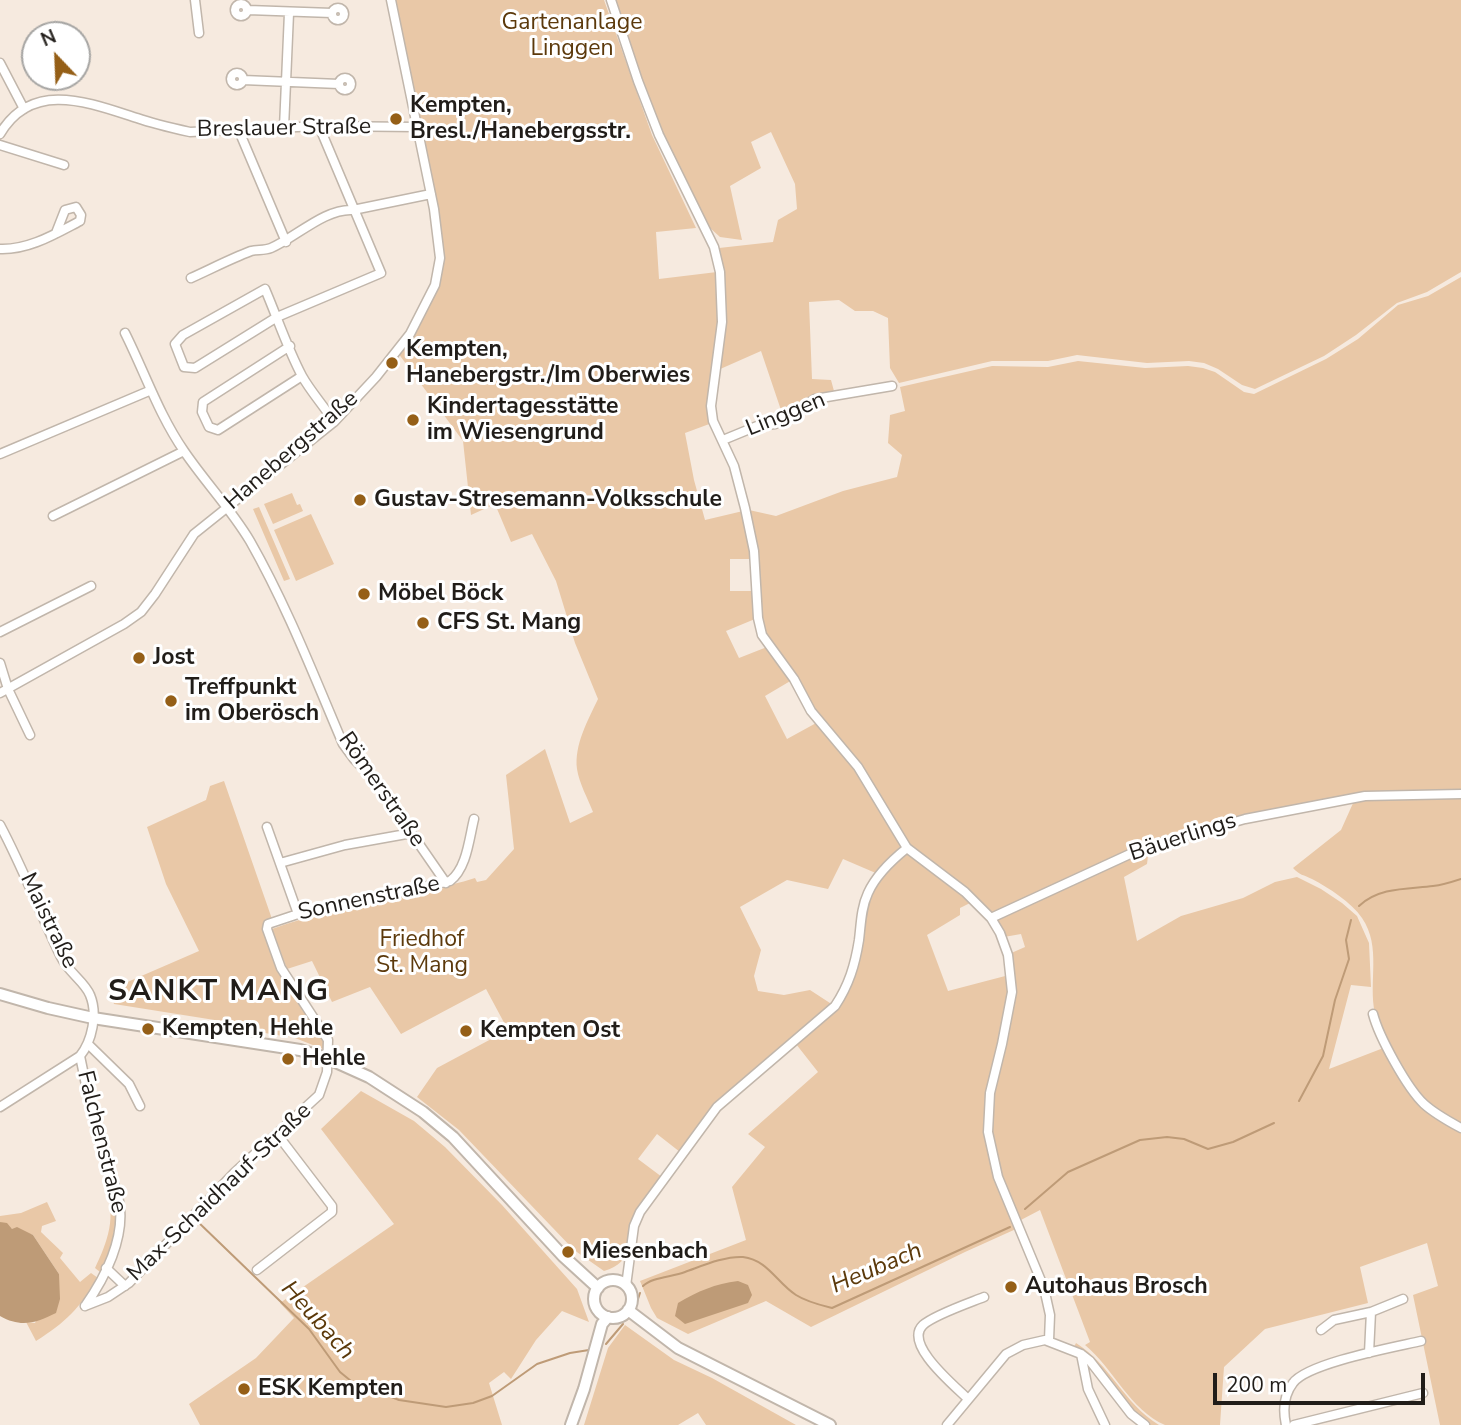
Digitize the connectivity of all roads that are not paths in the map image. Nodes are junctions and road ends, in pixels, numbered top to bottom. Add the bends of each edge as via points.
1 (195, 0) edge
2 (391, 0) edge
3 (611, 0) edge
4 (247, 10) dead end
5 (289, 13) junction
6 (331, 13) dead end
7 (200, 33) dead end
8 (0, 63) edge
9 (243, 79) dead end
10 (286, 82) junction
11 (339, 84) dead end
12 (24, 109) junction
13 (318, 126) junction
14 (417, 127) junction
15 (284, 128) junction
16 (239, 131) junction
17 (0, 134) edge
18 (0, 145) edge
19 (64, 165) dead end
20 (431, 194) junction
21 (353, 210) junction
22 (81, 215) junction
23 (85, 224) dead end
24 (56, 233) junction
25 (286, 242) junction
26 (0, 249) edge
27 (191, 278) dead end
28 (277, 317) junction
29 (125, 333) dead end
30 (289, 346) junction
31 (302, 376) junction
32 (892, 386) dead end
33 (149, 391) junction
34 (334, 422) junction
35 (723, 440) junction
36 (184, 451) junction
37 (0, 454) edge
38 (228, 507) junction
39 (53, 516) dead end
40 (90, 586) dead end
41 (0, 632) edge
42 (0, 663) edge
43 (4, 691) edge
44 (30, 736) dead end
45 (1461, 794) edge
46 (474, 819) dead end
47 (0, 825) edge
48 (267, 827) dead end
49 (412, 833) junction
50 (907, 848) junction
51 (280, 863) junction
52 (446, 883) junction
53 (298, 914) junction
54 (991, 918) junction
55 (0, 994) edge
56 (1373, 1014) dead end
57 (93, 1018) junction
58 (89, 1045) junction
59 (80, 1056) junction
60 (326, 1058) junction
61 (0, 1107) edge
62 (140, 1107) dead end
63 (1461, 1128) edge
64 (277, 1133) junction
65 (106, 1268) junction
66 (257, 1270) dead end
67 (125, 1286) junction
68 (626, 1286) junction
69 (598, 1288) junction
70 (984, 1297) dead end
71 (1403, 1299) dead end
72 (86, 1306) joint
73 (628, 1310) junction
74 (1371, 1312) junction
75 (608, 1317) junction
76 (1321, 1330) dead end
77 (1049, 1340) junction
78 (1422, 1341) dead end
79 (1369, 1353) junction
80 (1081, 1354) junction
81 (1423, 1393) dead end
82 (968, 1399) junction
83 (826, 1423) edge
84 (571, 1425) edge
85 (947, 1425) edge
86 (1105, 1425) edge
87 (1144, 1425) edge
88 (1286, 1425) edge
89 (1294, 1425) edge

1 - 7 street
2 - 14 street, Hanebergstraße
3 - 35 street via 659,135 714,247 722,322 710,406
4 - 5 street
5 - 6 street
5 - 10 street
8 - 12 street
9 - 10 street
10 - 11 street
10 - 15 street
12 - 16 street, Breslauer Straße via 46,100 79,101 180,130
12 - 17 street via 10,118
13 - 14 street, Breslauer Straße
13 - 15 street, Breslauer Straße
13 - 21 street
14 - 20 street, Hanebergstraße
15 - 16 street, Breslauer Straße
16 - 25 street
18 - 19 street
20 - 21 street
20 - 34 street, Hanebergstraße via 440,258 435,285 410,334
21 - 25 street via 345,209 304,227
21 - 28 street via 381,273
22 - 23 street
22 - 24 street via 80,221
22 - 24 street via 76,207 65,210
24 - 26 street via 23,248
25 - 27 street via 266,251 254,250
28 - 28 street via 265,289 183,335 175,344 177,353 184,368 195,368
28 - 30 street
29 - 33 street, Römerstraße
30 - 31 street
30 - 31 street via 203,402 202,412 209,427 218,430
31 - 34 street
32 - 35 street, Linggen via 815,400 775,424
33 - 36 street, Römerstraße
33 - 37 street
34 - 38 street, Hanebergstraße
35 - 50 street via 734,466 754,551 762,635 811,710 858,767
36 - 38 street, Römerstraße
36 - 39 street
38 - 43 street, Hanebergstraße via 194,534 141,612
38 - 49 street, Römerstraße via 284,607 343,744
40 - 41 street
42 - 43 street
43 - 44 street
45 - 54 street, Bäuerlings via 1386,794 1262,815 1163,841
46 - 52 street, Sonnenstraße via 462,867 458,876
47 - 57 street, Maistraße via 67,969 90,995
48 - 51 street
49 - 51 street
49 - 52 street, Römerstraße
50 - 54 street
50 - 68 street via 867,894 854,966 835,1006 717,1107 650,1198 634,1226
51 - 53 street
52 - 53 street, Sonnenstraße
53 - 60 street, Sonnenstraße via 272,921 267,929 281,968 327,1037
54 - 77 street via 1007,955 1012,992 990,1093 988,1132 998,1177 1046,1296
55 - 57 main road
56 - 63 street via 1418,1098
57 - 58 street
57 - 60 main road
58 - 59 street
58 - 62 street via 129,1084
59 - 61 street
59 - 65 street, Falchenstraße via 95,1125 120,1203 120,1224
60 - 64 street, Max-Schaidhauf-Straße via 327,1072 319,1096
60 - 69 main road via 371,1078 453,1137
64 - 66 street via 332,1212
64 - 67 street, Max-Schaidhauf-Straße
65 - 67 street
65 - 72 street, Falchenstraße
67 - 72 street, Max-Schaidhauf-Straße
68 - 69 main road via 607,1281
68 - 73 main road via 631,1293
69 - 75 main road via 595,1305
70 - 82 street via 928,1321 918,1334 930,1361
71 - 74 street
73 - 75 main road via 619,1317
73 - 83 main road via 678,1348
74 - 76 street via 1334,1320
74 - 79 street
75 - 84 main road
77 - 80 street
77 - 82 street via 1006,1354
78 - 79 street
79 - 88 street via 1312,1370 1293,1382 1286,1398
80 - 86 street via 1088,1389
80 - 87 street
81 - 89 street
82 - 85 street

